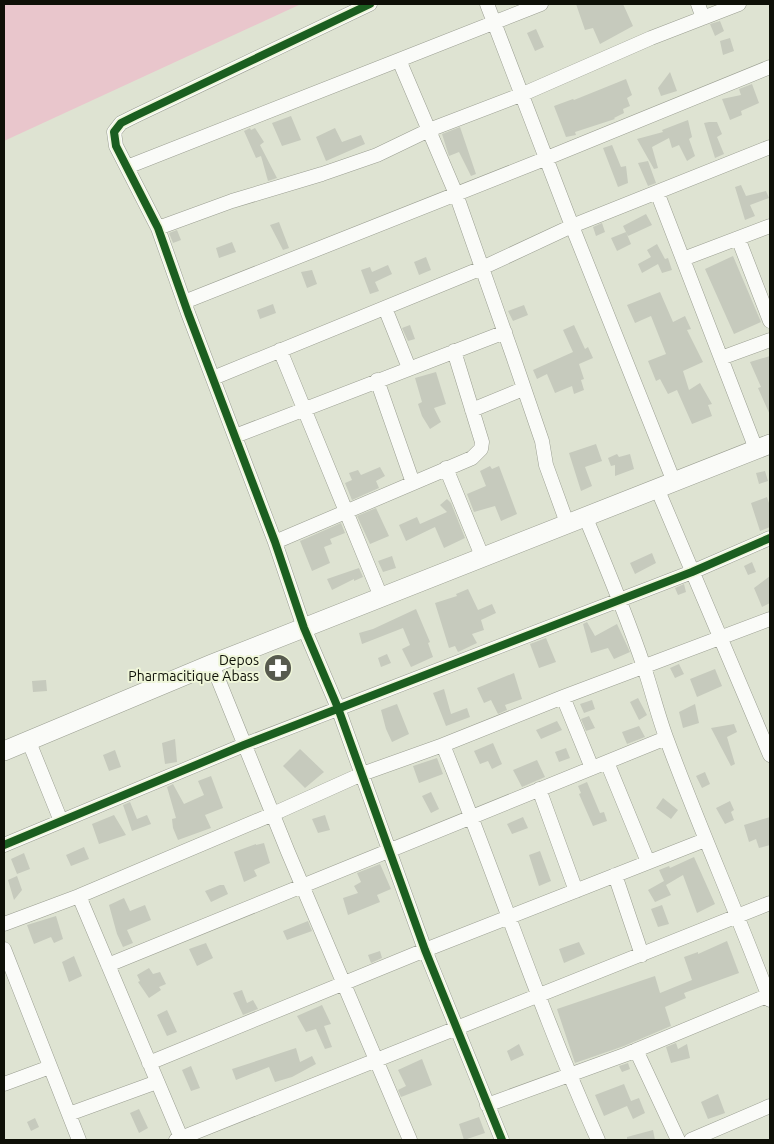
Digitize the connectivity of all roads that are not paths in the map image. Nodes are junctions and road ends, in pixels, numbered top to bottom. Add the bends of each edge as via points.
1 (370, 4) edge
2 (487, 4) edge
3 (541, 4) edge
4 (698, 4) edge
5 (739, 4) edge
6 (703, 18) junction
7 (495, 23) junction
8 (399, 60) junction
9 (770, 67) edge
10 (523, 94) junction
11 (429, 130) junction
12 (770, 146) edge
13 (547, 158) junction
14 (127, 168) junction
15 (657, 192) junction
16 (456, 194) junction
17 (572, 226) junction
18 (770, 226) edge
19 (158, 228) junction
20 (738, 238) junction
21 (683, 260) junction
22 (482, 268) junction
23 (184, 302) junction
24 (385, 308) junction
25 (770, 321) edge
26 (505, 332) junction
27 (770, 340) edge
28 (280, 350) junction
29 (454, 351) junction
30 (721, 358) junction
31 (409, 368) junction
32 (213, 378) junction
33 (377, 380) junction
34 (523, 389) junction
35 (304, 409) junction
36 (472, 410) junction
37 (235, 436) junction
38 (763, 446) edge
39 (446, 468) junction
40 (413, 483) junction
41 (666, 485) junction
42 (347, 511) junction
43 (585, 516) junction
44 (566, 523) junction
45 (770, 538) edge
46 (275, 542) junction
47 (482, 556) junction
48 (692, 572) junction
49 (380, 597) junction
50 (620, 600) junction
51 (770, 619) edge
52 (304, 628) junction
53 (721, 639) junction
54 (212, 664) junction
55 (644, 667) junction
56 (563, 697) junction
57 (338, 708) junction
58 (666, 738) junction
59 (29, 742) junction
60 (443, 744) junction
61 (244, 745) junction
62 (4, 751) edge
63 (770, 755) edge
64 (607, 762) junction
65 (592, 768) junction
66 (362, 774) junction
67 (539, 789) junction
68 (273, 814) junction
69 (472, 816) junction
70 (61, 821) junction
71 (705, 840) junction
72 (4, 845) edge
73 (390, 850) junction
74 (648, 862) junction
75 (615, 875) junction
76 (302, 886) junction
77 (576, 890) junction
78 (79, 896) junction
79 (770, 903) edge
80 (508, 917) junction
81 (738, 917) junction
82 (4, 924) edge
83 (4, 949) edge
84 (426, 950) junction
85 (642, 955) junction
86 (108, 965) junction
87 (343, 983) junction
88 (538, 996) junction
89 (769, 998) edge
90 (456, 1029) junction
91 (636, 1050) junction
92 (376, 1061) junction
93 (149, 1063) junction
94 (50, 1067) junction
95 (569, 1075) junction
96 (157, 1082) junction
97 (4, 1084) edge
98 (487, 1105) junction
99 (770, 1106) edge
100 (69, 1114) junction
101 (717, 1135) edge
102 (80, 1140) edge
103 (180, 1140) edge
104 (409, 1140) edge
105 (502, 1140) edge
106 (598, 1140) edge
107 (678, 1140) edge
108 (691, 1140) edge

1 - 14 street via 121,123 114,132 116,146
2 - 7 street
3 - 7 street
4 - 6 street
5 - 6 street
6 - 10 street
7 - 8 street
7 - 10 street
8 - 11 street
8 - 14 street
9 - 13 street
10 - 11 street
10 - 13 street
11 - 16 street
11 - 19 street via 377,155
12 - 15 street
13 - 16 street
13 - 17 street
14 - 19 street
15 - 17 street
15 - 21 street
16 - 22 street
16 - 23 street
17 - 22 street
17 - 41 street
18 - 20 street
19 - 23 street
20 - 21 street
20 - 25 street
21 - 30 street
22 - 24 street
22 - 26 street
23 - 32 street
24 - 28 street
24 - 31 street
26 - 29 street
26 - 34 street
27 - 30 street
28 - 32 street
28 - 35 street
29 - 31 street
29 - 36 street
30 - 38 street
31 - 33 street
32 - 37 street
33 - 35 street
33 - 40 street
34 - 36 street
34 - 44 street
35 - 37 street
35 - 42 street
36 - 39 street via 482,442 481,449 472,458
37 - 46 street
38 - 41 main road
39 - 40 street
39 - 47 street
40 - 42 street
41 - 43 main road
41 - 48 street
42 - 46 street
42 - 49 street
43 - 44 main road
43 - 50 street
44 - 47 main road
45 - 48 street
46 - 52 street
47 - 49 main road
48 - 50 street
48 - 53 street
49 - 52 main road
50 - 55 street
50 - 57 street
51 - 53 street
52 - 54 main road
52 - 57 street
53 - 55 street
53 - 63 street
54 - 59 main road
54 - 61 street
55 - 56 street
55 - 58 street
56 - 60 street
56 - 65 street
57 - 61 street
57 - 66 street
58 - 64 street
58 - 71 street
59 - 62 main road
59 - 70 street
60 - 66 street
60 - 69 street
61 - 68 street
61 - 70 street
64 - 65 street
64 - 74 street
65 - 67 street
66 - 68 street
66 - 73 street
67 - 69 street
67 - 77 street
68 - 76 street
68 - 78 street
69 - 73 street
69 - 80 street
70 - 72 street
71 - 74 street
71 - 81 street
73 - 76 street
73 - 84 street
74 - 75 street
75 - 77 street
75 - 85 street
76 - 86 street
76 - 87 street
77 - 80 street
78 - 82 street
78 - 86 street
79 - 81 street
80 - 84 street
80 - 88 street
81 - 85 street
81 - 89 street
83 - 94 street
84 - 87 street
84 - 90 street
85 - 88 street
86 - 93 street
87 - 92 street
87 - 93 street
88 - 90 street
88 - 95 street
89 - 91 street
90 - 92 street
90 - 98 street
91 - 95 street
91 - 107 street
92 - 103 street
92 - 104 street
93 - 96 street
94 - 97 street
94 - 100 street
95 - 98 street
95 - 106 street
96 - 100 street
96 - 103 street
98 - 105 street
99 - 101 street
100 - 102 street
101 - 108 street

